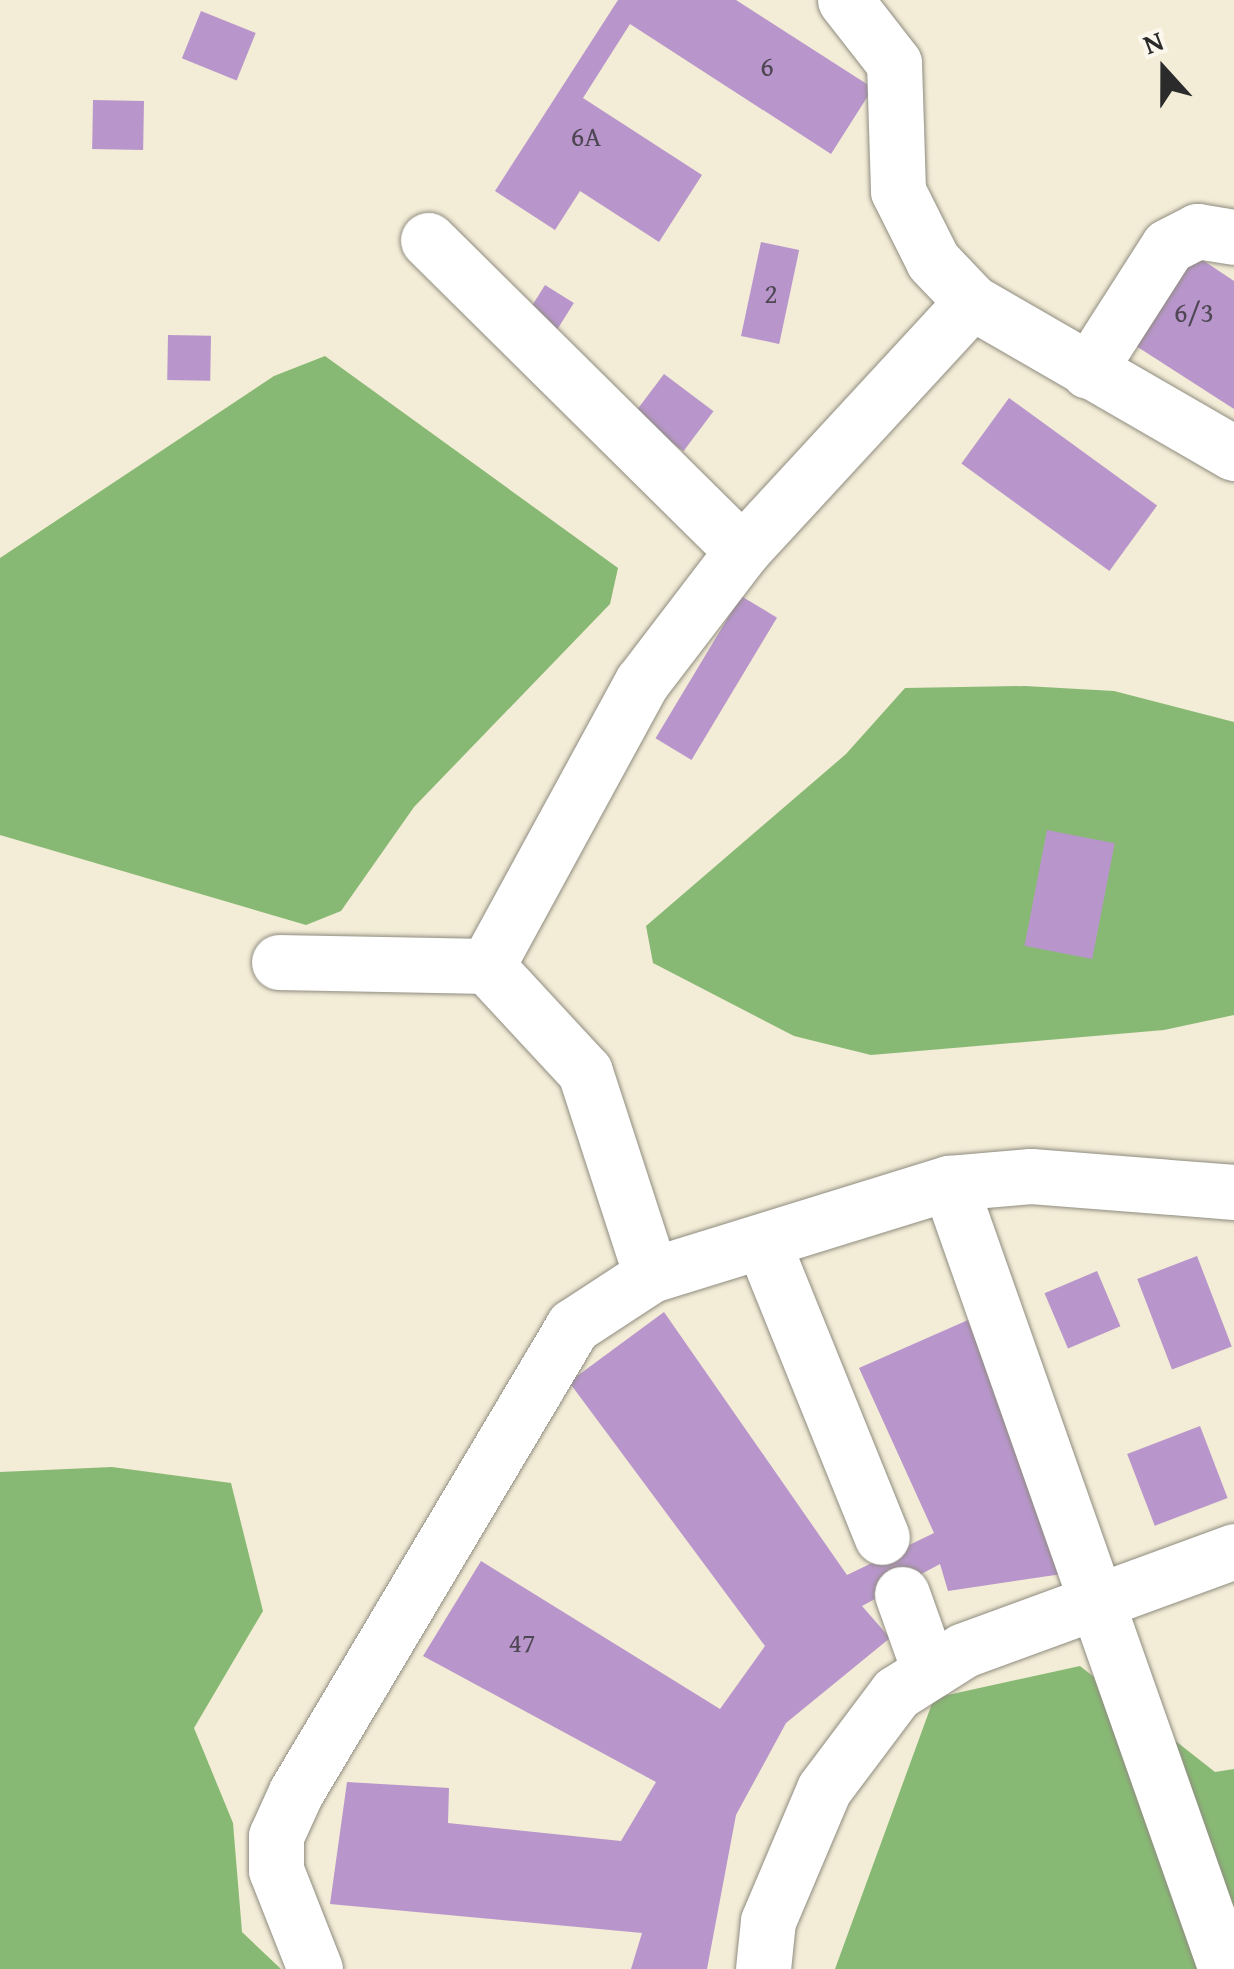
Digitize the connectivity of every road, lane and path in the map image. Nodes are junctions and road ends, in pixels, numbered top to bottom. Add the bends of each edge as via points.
1 (844, 0) edge
2 (1234, 237) edge
3 (428, 240) dead end
4 (972, 302) junction
5 (1088, 371) junction
6 (1234, 453) edge
7 (742, 551) junction
8 (279, 962) dead end
9 (487, 966) junction
10 (949, 1183) junction
11 (1234, 1192) edge
12 (763, 1244) junction
13 (651, 1275) junction
14 (882, 1536) dead end
15 (1234, 1551) edge
16 (902, 1594) dead end
17 (1093, 1602) junction
18 (928, 1667) junction
19 (315, 1969) edge
20 (763, 1969) edge
21 (1226, 1969) edge

1 - 4 lane via 894,63 894,164 910,222
2 - 5 lane via 1197,231 1168,246
3 - 7 lane
4 - 5 lane
4 - 7 lane
5 - 6 lane
7 - 9 lane via 642,682
8 - 9 lane
9 - 13 lane via 585,1072
10 - 11 lane via 1030,1176
10 - 12 lane
10 - 17 lane
12 - 13 lane
12 - 14 lane
13 - 19 lane via 572,1326 296,1792 276,1836 276,1870
15 - 17 lane
16 - 18 lane
17 - 18 lane
17 - 21 lane
18 - 20 lane via 896,1693 824,1788 768,1922

